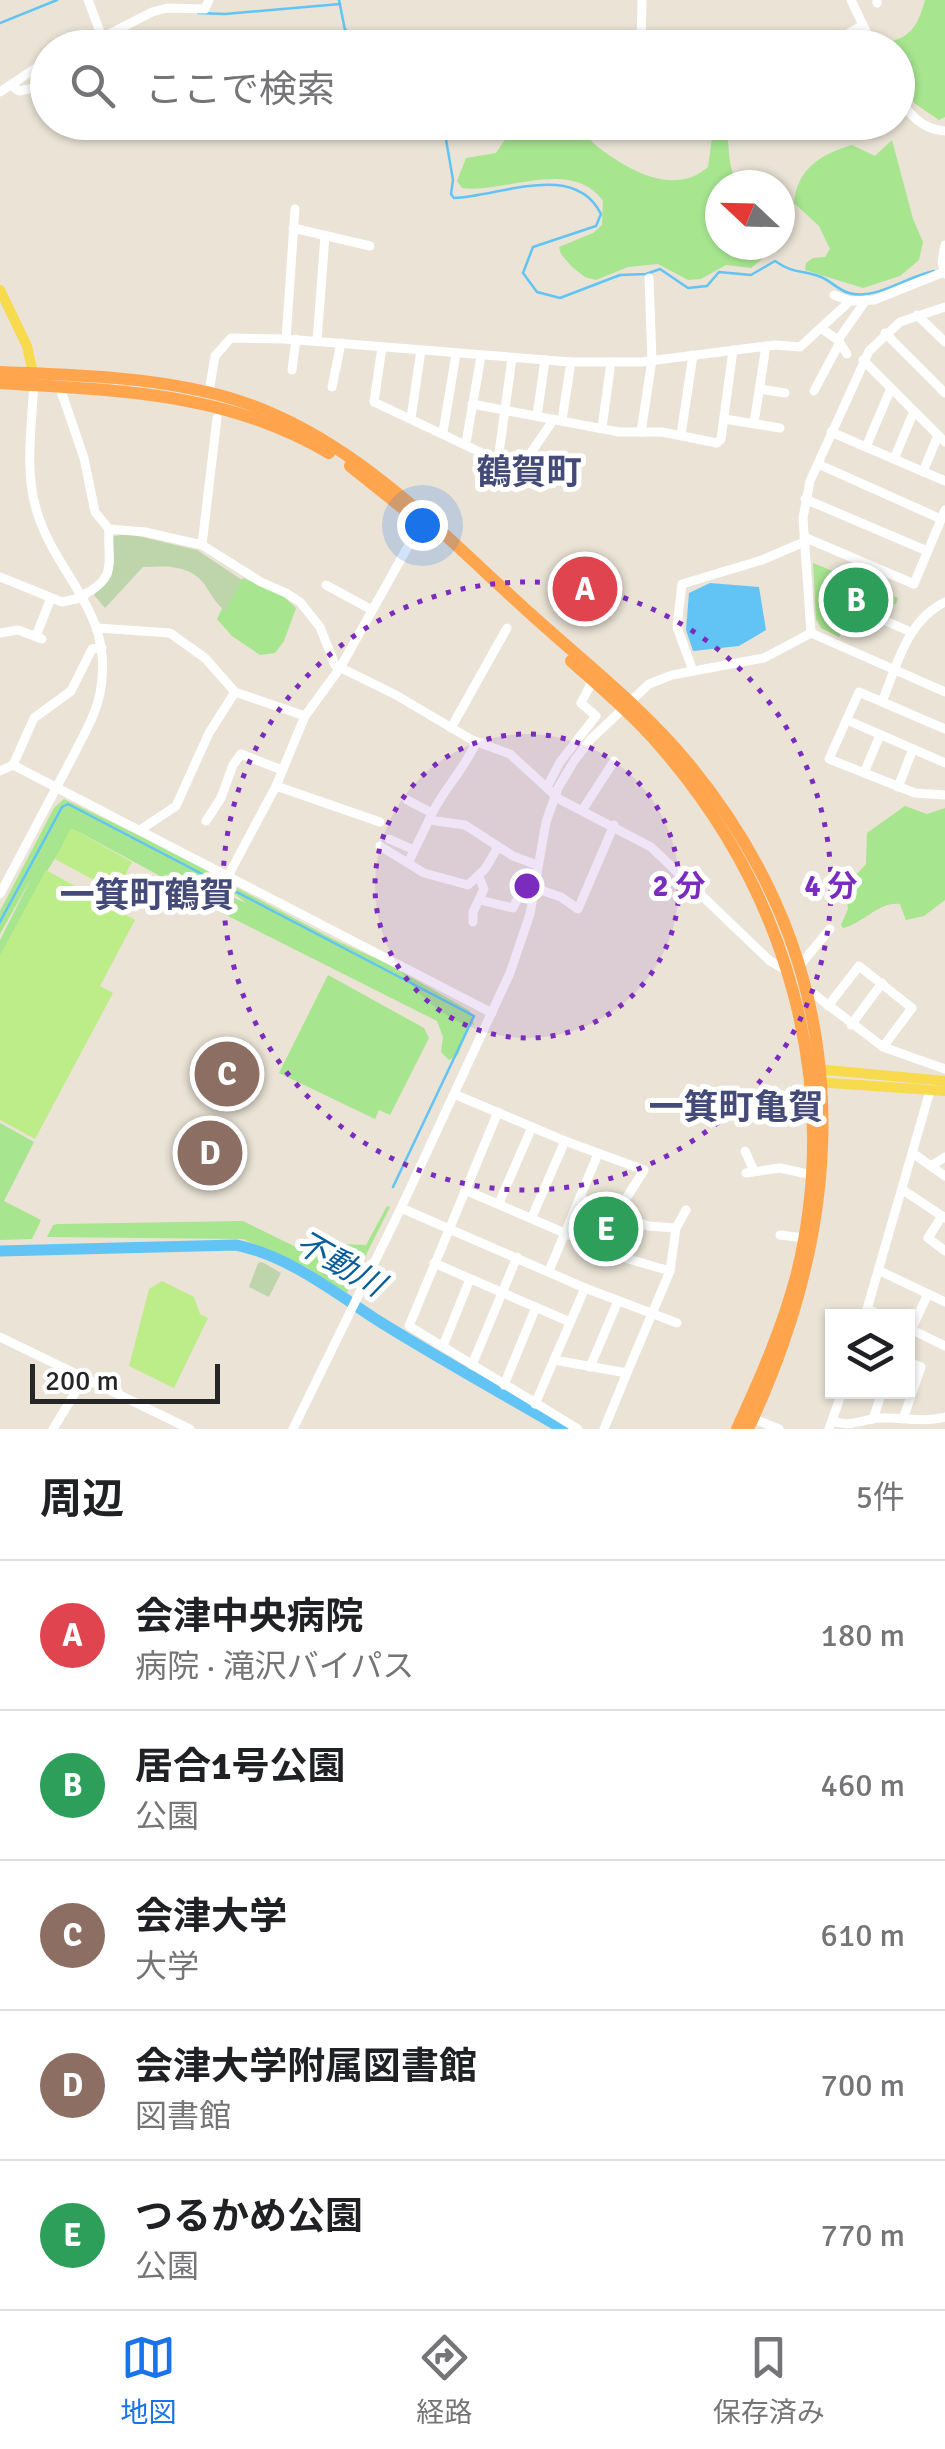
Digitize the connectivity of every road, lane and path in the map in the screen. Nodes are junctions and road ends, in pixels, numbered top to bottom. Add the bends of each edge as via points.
1 (88, 0) edge
2 (209, 0) edge
3 (642, 0) edge
4 (851, 0) edge
5 (863, 25) junction
6 (99, 30) edge
7 (116, 30) edge
8 (641, 30) edge
9 (855, 30) edge
10 (865, 30) edge
11 (30, 72) edge
12 (10, 85) junction
13 (30, 89) edge
14 (0, 92) edge
15 (915, 119) edge
16 (945, 131) edge
17 (295, 209) dead end
18 (294, 228) junction
19 (325, 236) junction
20 (945, 245) edge
21 (370, 246) dead end
22 (944, 273) edge
23 (649, 278) dead end
24 (0, 290) edge
25 (834, 295) dead end
26 (866, 300) junction
27 (850, 301) junction
28 (945, 307) edge
29 (917, 314) junction
30 (822, 329) junction
31 (885, 332) junction
32 (291, 339) junction
33 (317, 341) junction
34 (838, 342) junction
35 (945, 342) edge
36 (340, 343) junction
37 (382, 346) junction
38 (766, 346) junction
39 (421, 350) junction
40 (733, 350) junction
41 (456, 354) junction
42 (693, 354) junction
43 (848, 354) dead end
44 (481, 356) junction
45 (512, 358) junction
46 (545, 360) junction
47 (652, 360) junction
48 (863, 360) junction
49 (570, 362) junction
50 (611, 362) junction
51 (292, 370) dead end
52 (0, 372) edge
53 (34, 379) junction
54 (0, 383) edge
55 (332, 387) dead end
56 (891, 388) junction
57 (760, 389) junction
58 (61, 391) dead end
59 (814, 391) dead end
60 (209, 392) junction
61 (945, 392) edge
62 (785, 393) dead end
63 (472, 404) junction
64 (505, 410) junction
65 (914, 411) junction
66 (537, 416) junction
67 (217, 418) dead end
68 (411, 418) junction
69 (558, 419) junction
70 (724, 419) junction
71 (754, 423) junction
72 (602, 428) junction
73 (780, 428) dead end
74 (443, 432) junction
75 (641, 432) junction
76 (831, 432) junction
77 (681, 435) junction
78 (942, 439) edge
79 (466, 442) junction
80 (866, 447) junction
81 (894, 459) junction
82 (498, 460) junction
83 (818, 464) junction
84 (923, 472) junction
85 (945, 481) edge
86 (805, 499) junction
87 (943, 514) edge
88 (422, 519) junction
89 (109, 529) junction
90 (804, 540) junction
91 (202, 545) junction
92 (927, 552) junction
93 (0, 576) edge
94 (326, 585) dead end
95 (84, 596) junction
96 (50, 598) junction
97 (945, 602) edge
98 (856, 608) dead end
99 (372, 610) junction
100 (98, 628) junction
101 (507, 628) dead end
102 (911, 632) junction
103 (0, 633) edge
104 (811, 633) junction
105 (102, 648) junction
106 (340, 668) junction
107 (895, 671) junction
108 (693, 672) junction
109 (592, 680) junction
110 (235, 692) junction
111 (945, 692) edge
112 (882, 702) junction
113 (627, 704) junction
114 (305, 716) junction
115 (847, 720) junction
116 (451, 728) junction
117 (945, 729) edge
118 (880, 735) junction
119 (476, 742) junction
120 (914, 749) junction
121 (614, 761) dead end
122 (945, 763) edge
123 (13, 766) junction
124 (0, 770) edge
125 (282, 770) junction
126 (864, 773) junction
127 (276, 786) junction
128 (57, 787) junction
129 (546, 787) junction
130 (898, 787) junction
131 (555, 796) junction
132 (945, 796) edge
133 (407, 800) dead end
134 (583, 810) junction
135 (430, 816) junction
136 (206, 821) dead end
137 (380, 822) dead end
138 (614, 826) junction
139 (140, 830) junction
140 (389, 839) dead end
141 (380, 846) dead end
142 (498, 847) junction
143 (414, 850) junction
144 (408, 863) junction
145 (537, 864) junction
146 (228, 876) junction
147 (480, 877) junction
148 (536, 884) junction
149 (0, 894) edge
150 (480, 900) junction
151 (473, 922) dead end
152 (830, 930) dead end
153 (794, 968) junction
154 (882, 982) junction
155 (806, 988) junction
156 (828, 1006) junction
157 (492, 1013) junction
158 (851, 1025) junction
159 (883, 1047) junction
160 (945, 1070) edge
161 (816, 1075) junction
162 (936, 1083) edge
163 (945, 1091) edge
164 (454, 1094) junction
165 (498, 1112) junction
166 (532, 1127) junction
167 (564, 1141) junction
168 (745, 1151) dead end
169 (598, 1154) junction
170 (914, 1154) junction
171 (945, 1157) edge
172 (931, 1166) junction
173 (812, 1175) junction
174 (945, 1176) edge
175 (465, 1190) junction
176 (903, 1190) junction
177 (580, 1198) junction
178 (498, 1204) junction
179 (401, 1208) junction
180 (686, 1210) dead end
181 (617, 1214) junction
182 (944, 1217) edge
183 (532, 1218) junction
184 (676, 1228) junction
185 (448, 1229) junction
186 (566, 1232) junction
187 (780, 1235) dead end
188 (804, 1238) junction
189 (945, 1252) edge
190 (517, 1258) junction
191 (434, 1264) junction
192 (670, 1271) junction
193 (880, 1271) junction
194 (549, 1272) junction
195 (470, 1279) junction
196 (585, 1288) junction
197 (502, 1293) junction
198 (928, 1294) junction
199 (943, 1298) edge
200 (618, 1302) junction
201 (536, 1307) junction
202 (867, 1309) edge
203 (651, 1313) junction
204 (915, 1319) edge
205 (570, 1322) junction
206 (678, 1323) dead end
207 (915, 1331) edge
208 (0, 1337) edge
209 (443, 1346) junction
210 (945, 1346) edge
211 (554, 1360) junction
212 (472, 1365) junction
213 (590, 1367) junction
214 (71, 1373) junction
215 (627, 1373) junction
216 (504, 1385) junction
217 (840, 1399) edge
218 (880, 1399) edge
219 (909, 1399) edge
220 (535, 1404) junction
221 (945, 1417) edge
222 (873, 1419) junction
223 (902, 1419) junction
224 (748, 1421) edge
225 (831, 1425) edge
226 (53, 1429) edge
227 (190, 1429) edge
228 (293, 1429) edge
229 (578, 1429) edge
230 (604, 1429) edge
231 (737, 1429) edge
232 (778, 1429) edge

1 - 6 street
2 - 7 street via 205,10 167,8
3 - 8 street
4 - 5 street
5 - 9 street
5 - 10 street
11 - 12 street
12 - 13 street
12 - 14 street
15 - 16 street
17 - 18 street
18 - 19 street
18 - 32 street
19 - 21 street
19 - 33 street
20 - 22 street
22 - 26 street
23 - 47 street
24 - 53 main road via 27,346
25 - 27 street
26 - 27 street
26 - 34 street
27 - 30 street
28 - 29 street
29 - 31 street
29 - 35 street
30 - 34 street
30 - 38 street via 804,346
31 - 48 street
31 - 61 street
32 - 33 street
32 - 51 street
32 - 60 street via 226,340 215,356
33 - 36 street
34 - 43 street
34 - 59 street
36 - 37 street
36 - 55 street
37 - 39 street
37 - 68 street via 374,402
38 - 40 street
38 - 57 street
39 - 41 street
39 - 68 street
40 - 42 street
40 - 70 street
41 - 44 street
41 - 74 street
42 - 47 street
42 - 77 street
44 - 45 street
44 - 63 street
45 - 46 street
45 - 64 street
46 - 49 street
46 - 66 street
47 - 50 street
47 - 75 street
48 - 56 street
48 - 76 street
49 - 50 street
49 - 69 street
50 - 72 street
52 - 53 highway
53 - 54 highway
53 - 60 highway via 144,381
53 - 88 highway via 155,394 248,417 351,467
53 - 95 street via 35,507
56 - 65 street
56 - 80 street
57 - 62 street
57 - 71 street
58 - 89 street via 95,512
60 - 88 highway via 330,444
63 - 64 street
63 - 79 street
64 - 66 street
64 - 82 street
65 - 78 street
65 - 81 street
66 - 69 street
67 - 91 street
68 - 74 street
69 - 72 street
69 - 82 street via 530,454
70 - 71 street
70 - 77 street via 716,443
71 - 73 street
72 - 75 street
74 - 79 street
75 - 77 street
76 - 80 street
76 - 83 street
78 - 84 street
79 - 82 street
80 - 81 street
81 - 84 street
83 - 86 street
83 - 87 street
84 - 85 street
86 - 90 street
86 - 92 street
87 - 92 street
88 - 99 street
88 - 109 highway
88 - 113 highway
89 - 91 street
89 - 95 street via 109,572
90 - 92 street via 914,584
90 - 104 street
90 - 108 street via 682,584 677,626
91 - 106 street via 300,602
93 - 96 street
94 - 99 street
95 - 96 street via 68,603
95 - 100 street
96 - 103 street via 39,638 18,630
97 - 102 street
98 - 102 street
99 - 106 street
100 - 105 street
100 - 110 street via 170,634 205,658
101 - 116 street
102 - 107 street
104 - 107 street
104 - 108 street via 764,658
105 - 123 street via 92,649 64,699 34,718
105 - 128 street via 99,698
106 - 114 street
106 - 116 street
107 - 111 street
107 - 112 street
108 - 113 street via 657,680
109 - 113 highway
109 - 129 street via 581,703 596,716
110 - 114 street
110 - 139 street via 176,806
112 - 115 street via 859,692
112 - 117 street
113 - 131 street via 577,756
113 - 153 highway via 689,765 738,834 774,904
114 - 125 street
115 - 118 street
115 - 126 street via 830,759
116 - 119 street
118 - 120 street
118 - 126 street
119 - 129 street via 510,754
119 - 135 street
120 - 122 street
120 - 130 street
121 - 134 street
123 - 124 street
123 - 128 street
125 - 127 street
125 - 136 street via 242,754
126 - 130 street
127 - 137 street
127 - 146 street
128 - 139 street
128 - 149 street
129 - 131 street
130 - 132 street
131 - 134 street
131 - 145 street
133 - 135 street
134 - 138 street
135 - 142 street via 464,825
135 - 143 street
138 - 148 street via 578,909
138 - 153 street via 651,847 770,961
139 - 146 street
140 - 143 street
141 - 144 street
142 - 145 street
142 - 147 street
143 - 144 street
144 - 147 street via 462,884
145 - 148 street
146 - 157 street
147 - 150 street
148 - 150 street via 524,885 513,908
148 - 157 street via 521,944
150 - 151 street
152 - 153 street
153 - 155 highway
153 - 161 highway
154 - 156 street via 859,966
154 - 158 street
154 - 159 street via 912,1008
155 - 156 street
155 - 161 highway
156 - 158 street
157 - 164 street
158 - 159 street
159 - 160 street
161 - 162 main road
161 - 173 highway
161 - 224 highway via 824,1117 811,1252 791,1321
162 - 163 main road
162 - 170 street
164 - 165 street
164 - 179 street
165 - 166 street
165 - 175 street
166 - 167 street
166 - 178 street
167 - 169 street
167 - 183 street
168 - 173 street via 750,1172 780,1168
169 - 177 street
169 - 181 street via 644,1170
170 - 172 street
170 - 176 street
171 - 172 street
172 - 174 street
173 - 188 highway
175 - 178 street
175 - 185 street
176 - 182 street
176 - 193 street
177 - 181 street
177 - 186 street
178 - 183 street
179 - 185 street
179 - 228 street
180 - 184 street
181 - 184 street via 656,1229
182 - 189 street via 928,1238
183 - 186 street
184 - 192 street
185 - 190 street
185 - 191 street
186 - 192 street
186 - 194 street
187 - 188 street
188 - 224 highway
190 - 194 street
190 - 197 street
191 - 195 street
191 - 209 street via 409,1326
192 - 203 street
193 - 198 street
193 - 202 street
194 - 196 street
195 - 197 street
195 - 209 street
196 - 200 street
196 - 205 street
197 - 201 street
197 - 212 street
198 - 199 street
198 - 204 street
200 - 203 street
200 - 213 street
201 - 205 street
201 - 216 street
203 - 206 street
203 - 215 street
205 - 211 street
207 - 210 street
208 - 214 street
209 - 212 street
211 - 213 street
211 - 220 street
212 - 216 street
213 - 215 street
214 - 226 street via 75,1393
214 - 227 street
215 - 230 street
216 - 220 street
217 - 225 street
218 - 222 street
219 - 223 street
220 - 229 street
221 - 223 street
222 - 223 street
222 - 225 street
224 - 231 highway
224 - 232 street

